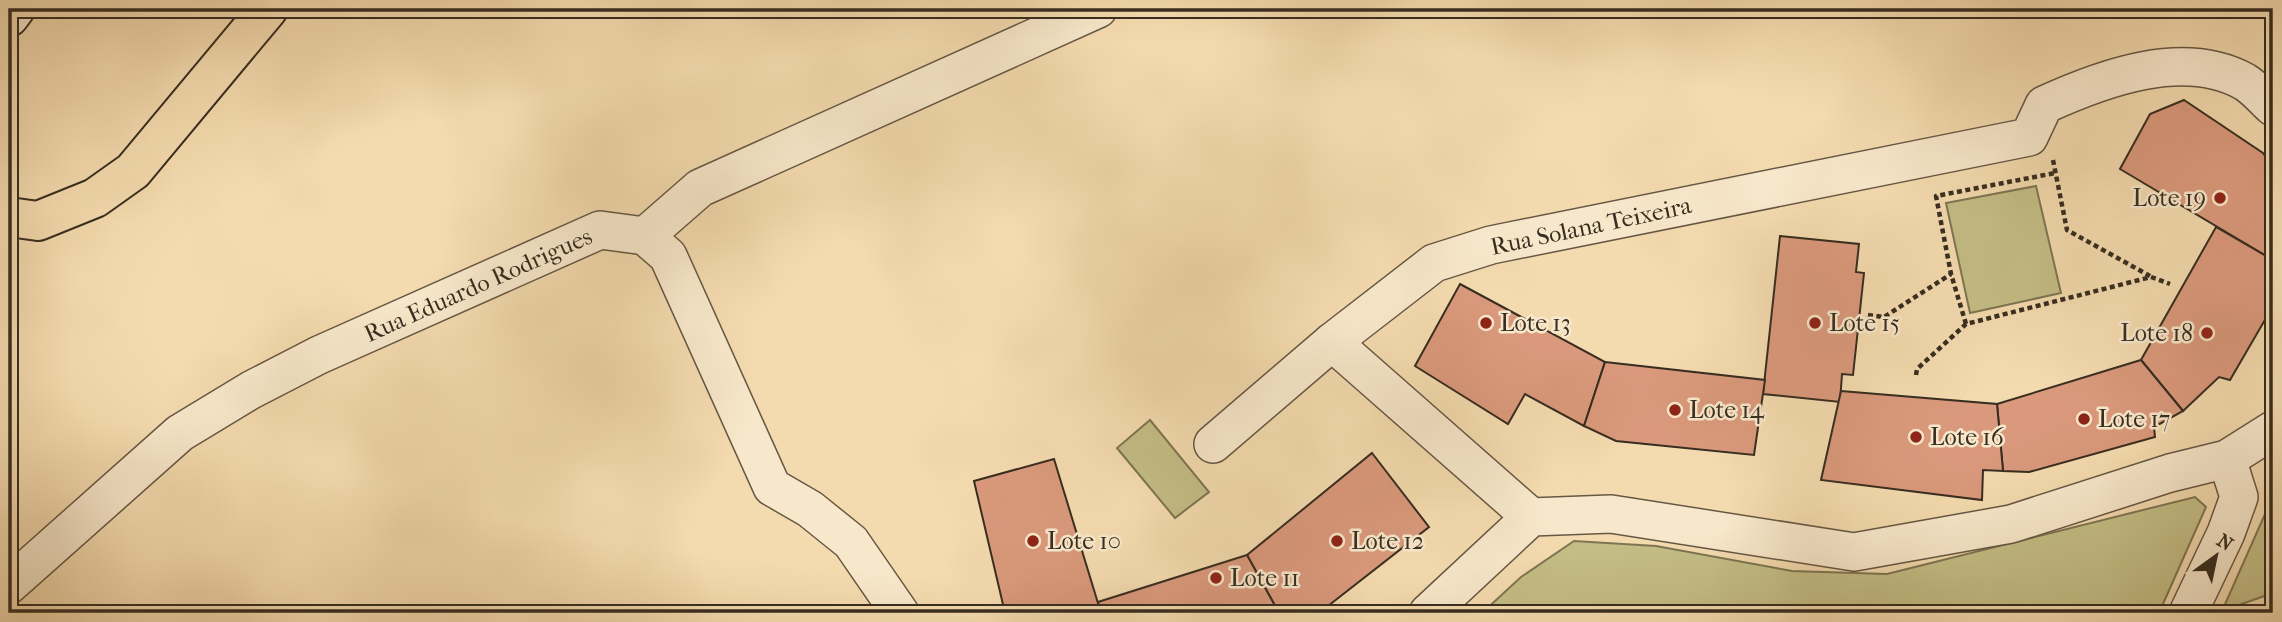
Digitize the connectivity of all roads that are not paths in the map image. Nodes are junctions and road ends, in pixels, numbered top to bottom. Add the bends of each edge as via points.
1 (15, 9) edge
2 (268, 9) edge
3 (1098, 9) edge
4 (9, 17) edge
5 (2273, 107) edge
6 (9, 217) edge
7 (645, 236) junction
8 (1332, 342) junction
9 (2273, 430) edge
10 (1213, 444) dead end
11 (2227, 459) junction
12 (1531, 517) junction
13 (9, 586) edge
14 (900, 613) edge
15 (1428, 613) edge
16 (2188, 613) edge

1 - 4 main road
2 - 6 highway via 133,171 95,198 38,221
3 - 7 street via 700,188
5 - 8 street, Rua Solana Teixeira via 2246,83 2201,67 2146,70 2078,89 2044,105 2041,148 1491,245 1434,263
7 - 13 street, Rua Eduardo Rodrigues via 600,230 251,390 180,433
7 - 14 street via 668,256 772,486 851,542
8 - 10 street, Rua Solana Teixeira
8 - 12 street
9 - 11 street
11 - 12 street via 2011,524 1854,552 1611,514
11 - 16 street via 2239,497
12 - 15 street

